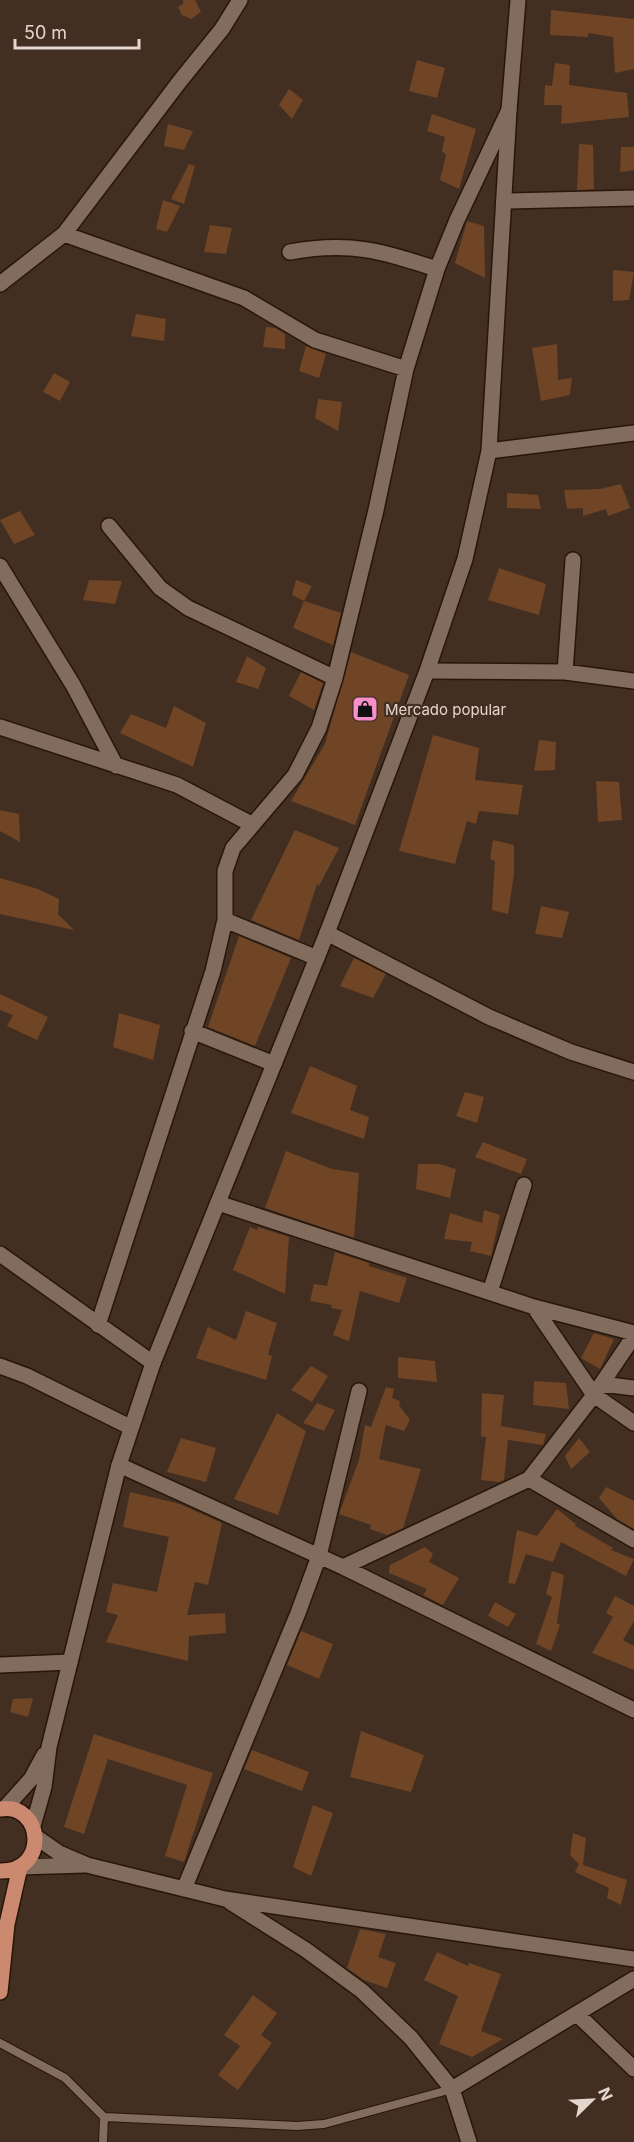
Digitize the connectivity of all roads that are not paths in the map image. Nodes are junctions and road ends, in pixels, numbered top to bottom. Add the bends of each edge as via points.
1 (240, 0) edge
2 (518, 0) edge
3 (509, 110) junction
4 (634, 198) edge
5 (504, 201) junction
6 (64, 234) junction
7 (290, 252) dead end
8 (437, 269) junction
9 (0, 284) edge
10 (406, 369) junction
11 (634, 433) edge
12 (489, 451) junction
13 (109, 526) dead end
14 (573, 560) dead end
15 (0, 566) edge
16 (427, 671) junction
17 (565, 672) junction
18 (335, 678) junction
19 (634, 681) edge
20 (0, 727) edge
21 (116, 766) junction
22 (251, 824) junction
23 (225, 920) junction
24 (327, 933) junction
25 (317, 958) junction
26 (192, 1031) junction
27 (274, 1064) junction
28 (634, 1072) edge
29 (524, 1185) dead end
30 (218, 1203) junction
31 (0, 1254) edge
32 (490, 1292) junction
33 (534, 1307) junction
34 (98, 1325) junction
35 (634, 1335) edge
36 (153, 1363) junction
37 (0, 1366) edge
38 (634, 1388) edge
39 (598, 1390) junction
40 (359, 1391) dead end
41 (634, 1423) edge
42 (130, 1427) junction
43 (119, 1465) junction
44 (529, 1479) junction
45 (634, 1540) edge
46 (319, 1556) junction
47 (343, 1567) junction
48 (70, 1662) junction
49 (0, 1665) edge
50 (634, 1710) edge
51 (49, 1747) junction
52 (2, 1809) edge
53 (34, 1832) junction
54 (87, 1865) junction
55 (20, 1867) junction
56 (0, 1870) edge
57 (184, 1889) junction
58 (225, 1899) junction
59 (634, 1959) edge
60 (634, 1979) edge
61 (0, 1992) edge
62 (577, 2014) junction
63 (0, 2043) edge
64 (634, 2069) edge
65 (452, 2090) junction
66 (104, 2117) junction
67 (103, 2142) edge
68 (469, 2142) edge

1 - 6 street via 222,29
2 - 3 street
3 - 5 street
3 - 8 street
4 - 5 street
5 - 12 street
6 - 9 street
6 - 10 street via 244,298 315,340
7 - 8 street via 360,247
8 - 10 street
10 - 18 street
11 - 12 street
12 - 16 street via 465,559
13 - 18 street via 160,588 188,608
14 - 17 street
15 - 21 street via 74,685
16 - 17 street
16 - 24 street
17 - 19 street
18 - 22 street via 319,728 295,774 271,806
20 - 21 street
21 - 22 street via 177,785
22 - 23 street via 233,848 225,871
23 - 25 street
23 - 26 street via 213,971
24 - 25 street
24 - 28 street via 489,1017 571,1052
25 - 27 street
26 - 27 street
26 - 34 street
27 - 30 street
29 - 32 street
30 - 32 street
30 - 36 street
31 - 34 street
32 - 33 street
33 - 35 street
33 - 39 street
34 - 36 street
35 - 39 street
36 - 42 street
37 - 42 street
38 - 39 street
39 - 41 street
39 - 44 street
40 - 46 street
42 - 43 street
43 - 46 street
43 - 48 street
44 - 45 street
44 - 47 street
46 - 47 street
46 - 57 street
47 - 50 street
48 - 49 street
48 - 51 street
51 - 52 street via 31,1779
51 - 53 street
52 - 53 main road via 21,1813
53 - 54 street via 59,1853
53 - 55 main road via 34,1849
54 - 55 street
54 - 57 street
55 - 56 main road
55 - 61 main road via 7,1924
57 - 58 street
58 - 59 street
58 - 65 street via 362,1991 411,2038
60 - 62 street
62 - 64 street
62 - 65 street
63 - 66 lane via 65,2078
65 - 66 lane via 324,2124
65 - 68 street
66 - 67 lane

